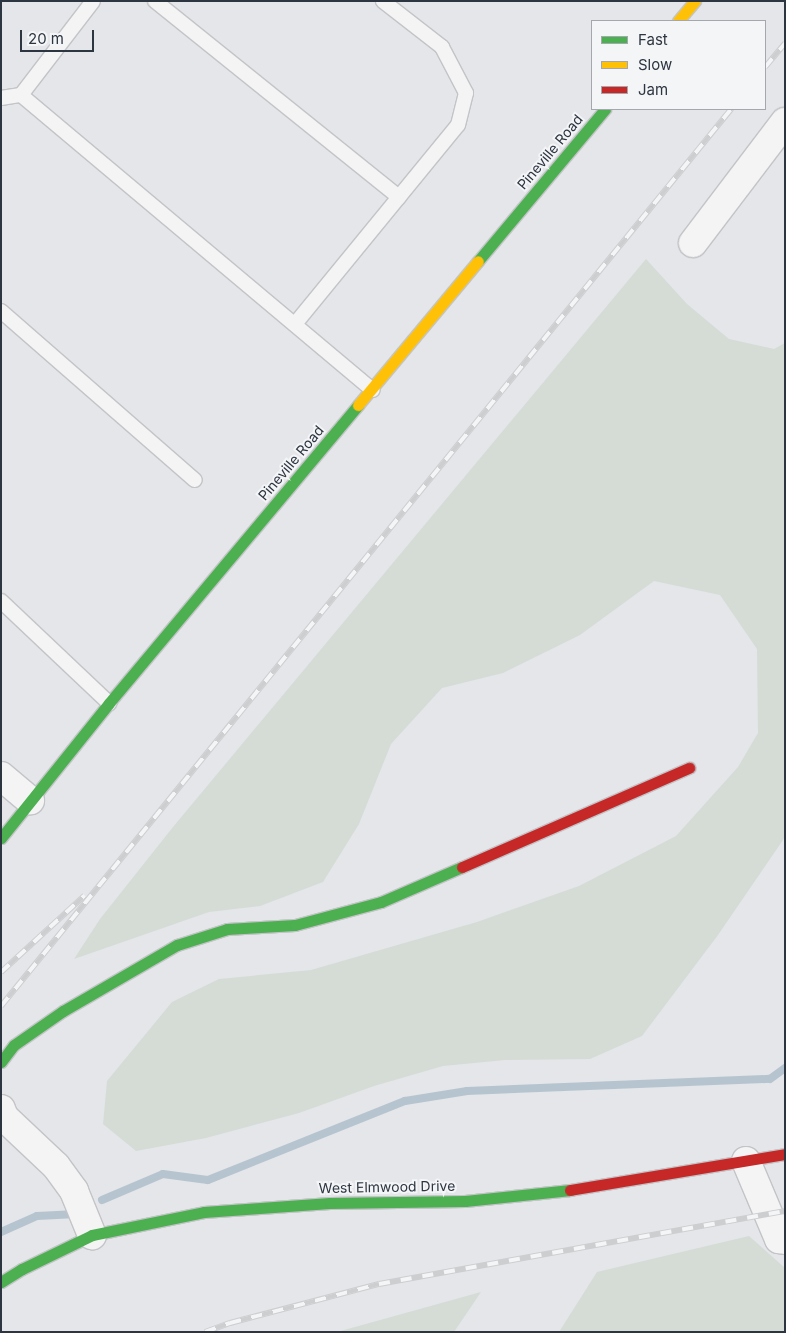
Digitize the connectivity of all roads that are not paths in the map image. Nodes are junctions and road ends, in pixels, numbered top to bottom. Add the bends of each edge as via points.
1 (93, 1) edge
2 (155, 1) edge
3 (383, 1) edge
4 (695, 1) edge
5 (679, 20) edge
6 (21, 95) junction
7 (1, 98) edge
8 (604, 110) edge
9 (785, 122) edge
10 (399, 197) junction
11 (693, 243) dead end
12 (1, 311) edge
13 (295, 324) junction
14 (372, 390) junction
15 (196, 480) dead end
16 (1, 601) edge
17 (110, 703) junction
18 (689, 768) dead end
19 (1, 776) edge
20 (30, 800) junction
21 (1, 838) edge
22 (1, 1062) edge
23 (1, 1109) edge
24 (785, 1154) edge
25 (746, 1161) junction
26 (92, 1235) junction
27 (785, 1240) edge
28 (1, 1282) edge

1 - 6 lane
2 - 10 lane
3 - 10 lane via 442,48 466,93 458,125
4 - 5 street
6 - 7 lane
6 - 13 lane
8 - 14 street, Pineville Road
9 - 11 street
10 - 13 lane
12 - 15 lane
13 - 14 lane
14 - 17 street, Pineville Road
16 - 17 lane
17 - 20 street, Pineville Road
18 - 22 street via 381,902 295,925 227,929 177,945 63,1010 14,1045
19 - 20 street
20 - 21 street, Pineville Road
23 - 26 street via 4,1116 56,1166 74,1191
24 - 25 street, West Elmwood Drive
25 - 26 street, West Elmwood Drive via 579,1190 484,1199 330,1202 204,1212
25 - 27 street via 779,1239
26 - 28 street, West Elmwood Drive

